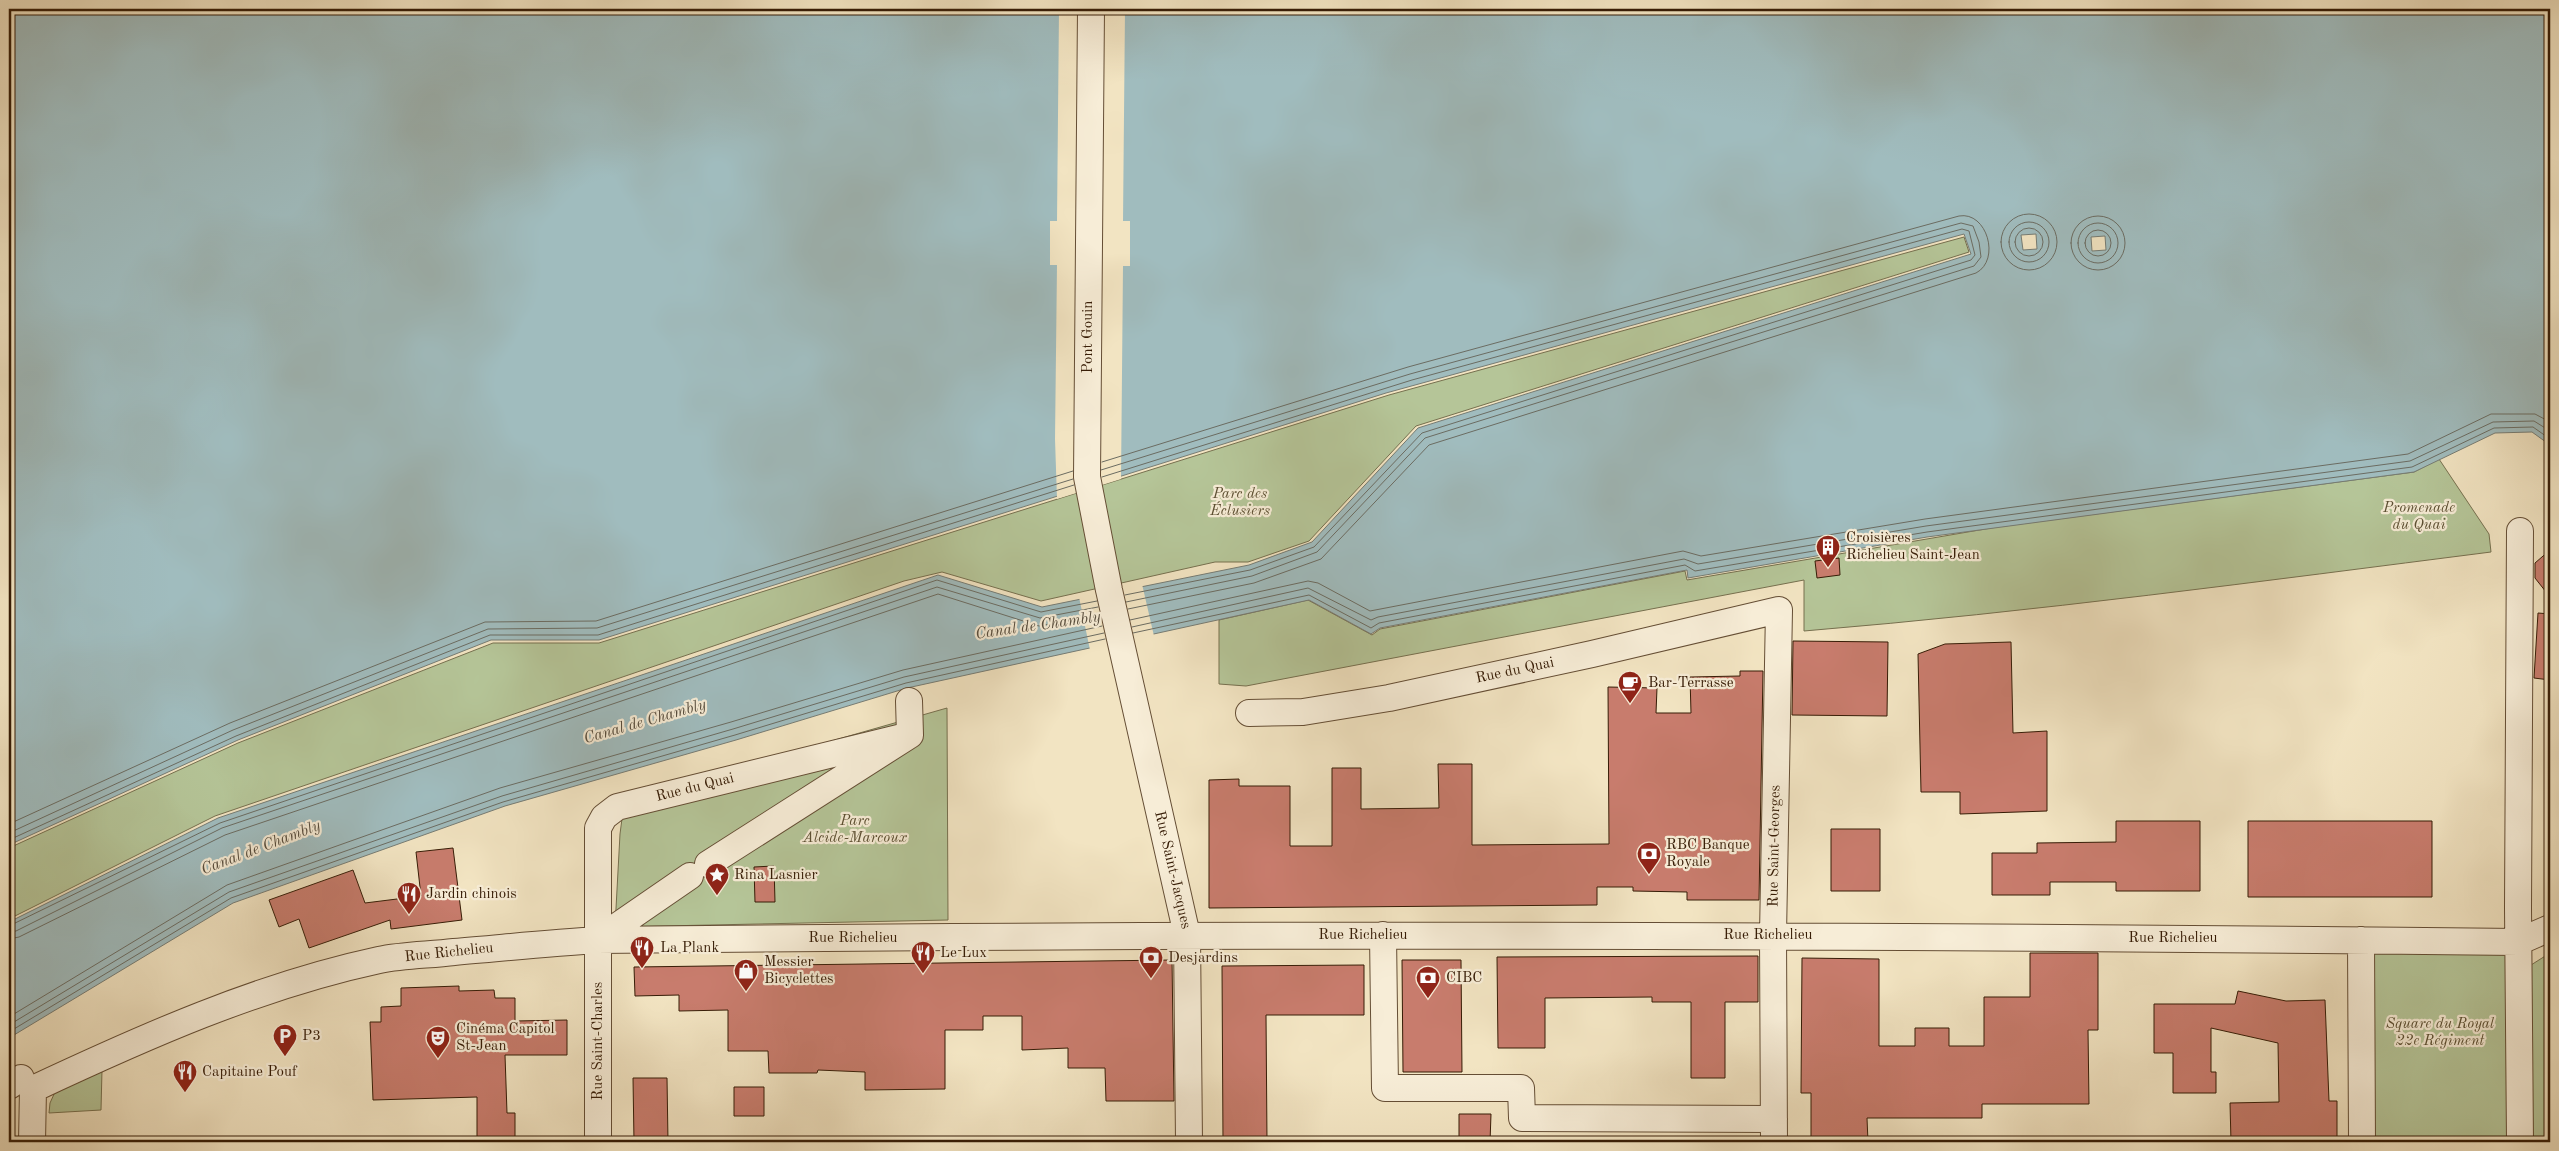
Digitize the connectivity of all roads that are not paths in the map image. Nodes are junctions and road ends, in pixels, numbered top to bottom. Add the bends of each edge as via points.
1 (1090, 9) edge
2 (2520, 531) dead end
3 (1778, 610) joint
4 (1125, 662) joint
5 (909, 700) dead end
6 (1249, 713) dead end
7 (910, 735) junction
8 (2550, 928) edge
9 (1187, 935) junction
10 (1383, 935) junction
11 (1773, 935) junction
12 (597, 940) junction
13 (2361, 940) junction
14 (2518, 942) junction
15 (21, 1084) edge
16 (1774, 1131) edge
17 (32, 1142) edge
18 (598, 1142) edge
19 (1190, 1142) edge
20 (2362, 1142) edge
21 (2520, 1142) edge

1 - 4 street, Pont Gouin via 1087,477
2 - 14 street
3 - 6 street, Rue du Quai via 1389,698 1303,712
3 - 11 street, Rue Saint-Georges
4 - 9 street, Rue Saint-Jacques
5 - 7 street
7 - 12 street via 699,870
7 - 12 street, Rue du Quai via 617,807 604,817 598,828
8 - 14 street
9 - 10 street, Rue Richelieu
9 - 12 street, Rue Richelieu
9 - 19 street, Rue Saint-Jacques
10 - 11 street, Rue Richelieu
10 - 16 street via 1386,1088 1521,1088 1522,1118
11 - 13 street, Rue Richelieu
11 - 16 street, Rue Saint-Georges
12 - 15 street, Rue Richelieu via 381,960 322,974
12 - 18 street, Rue Saint-Charles
13 - 14 street, Rue Richelieu
13 - 20 street
14 - 21 street
15 - 17 street

